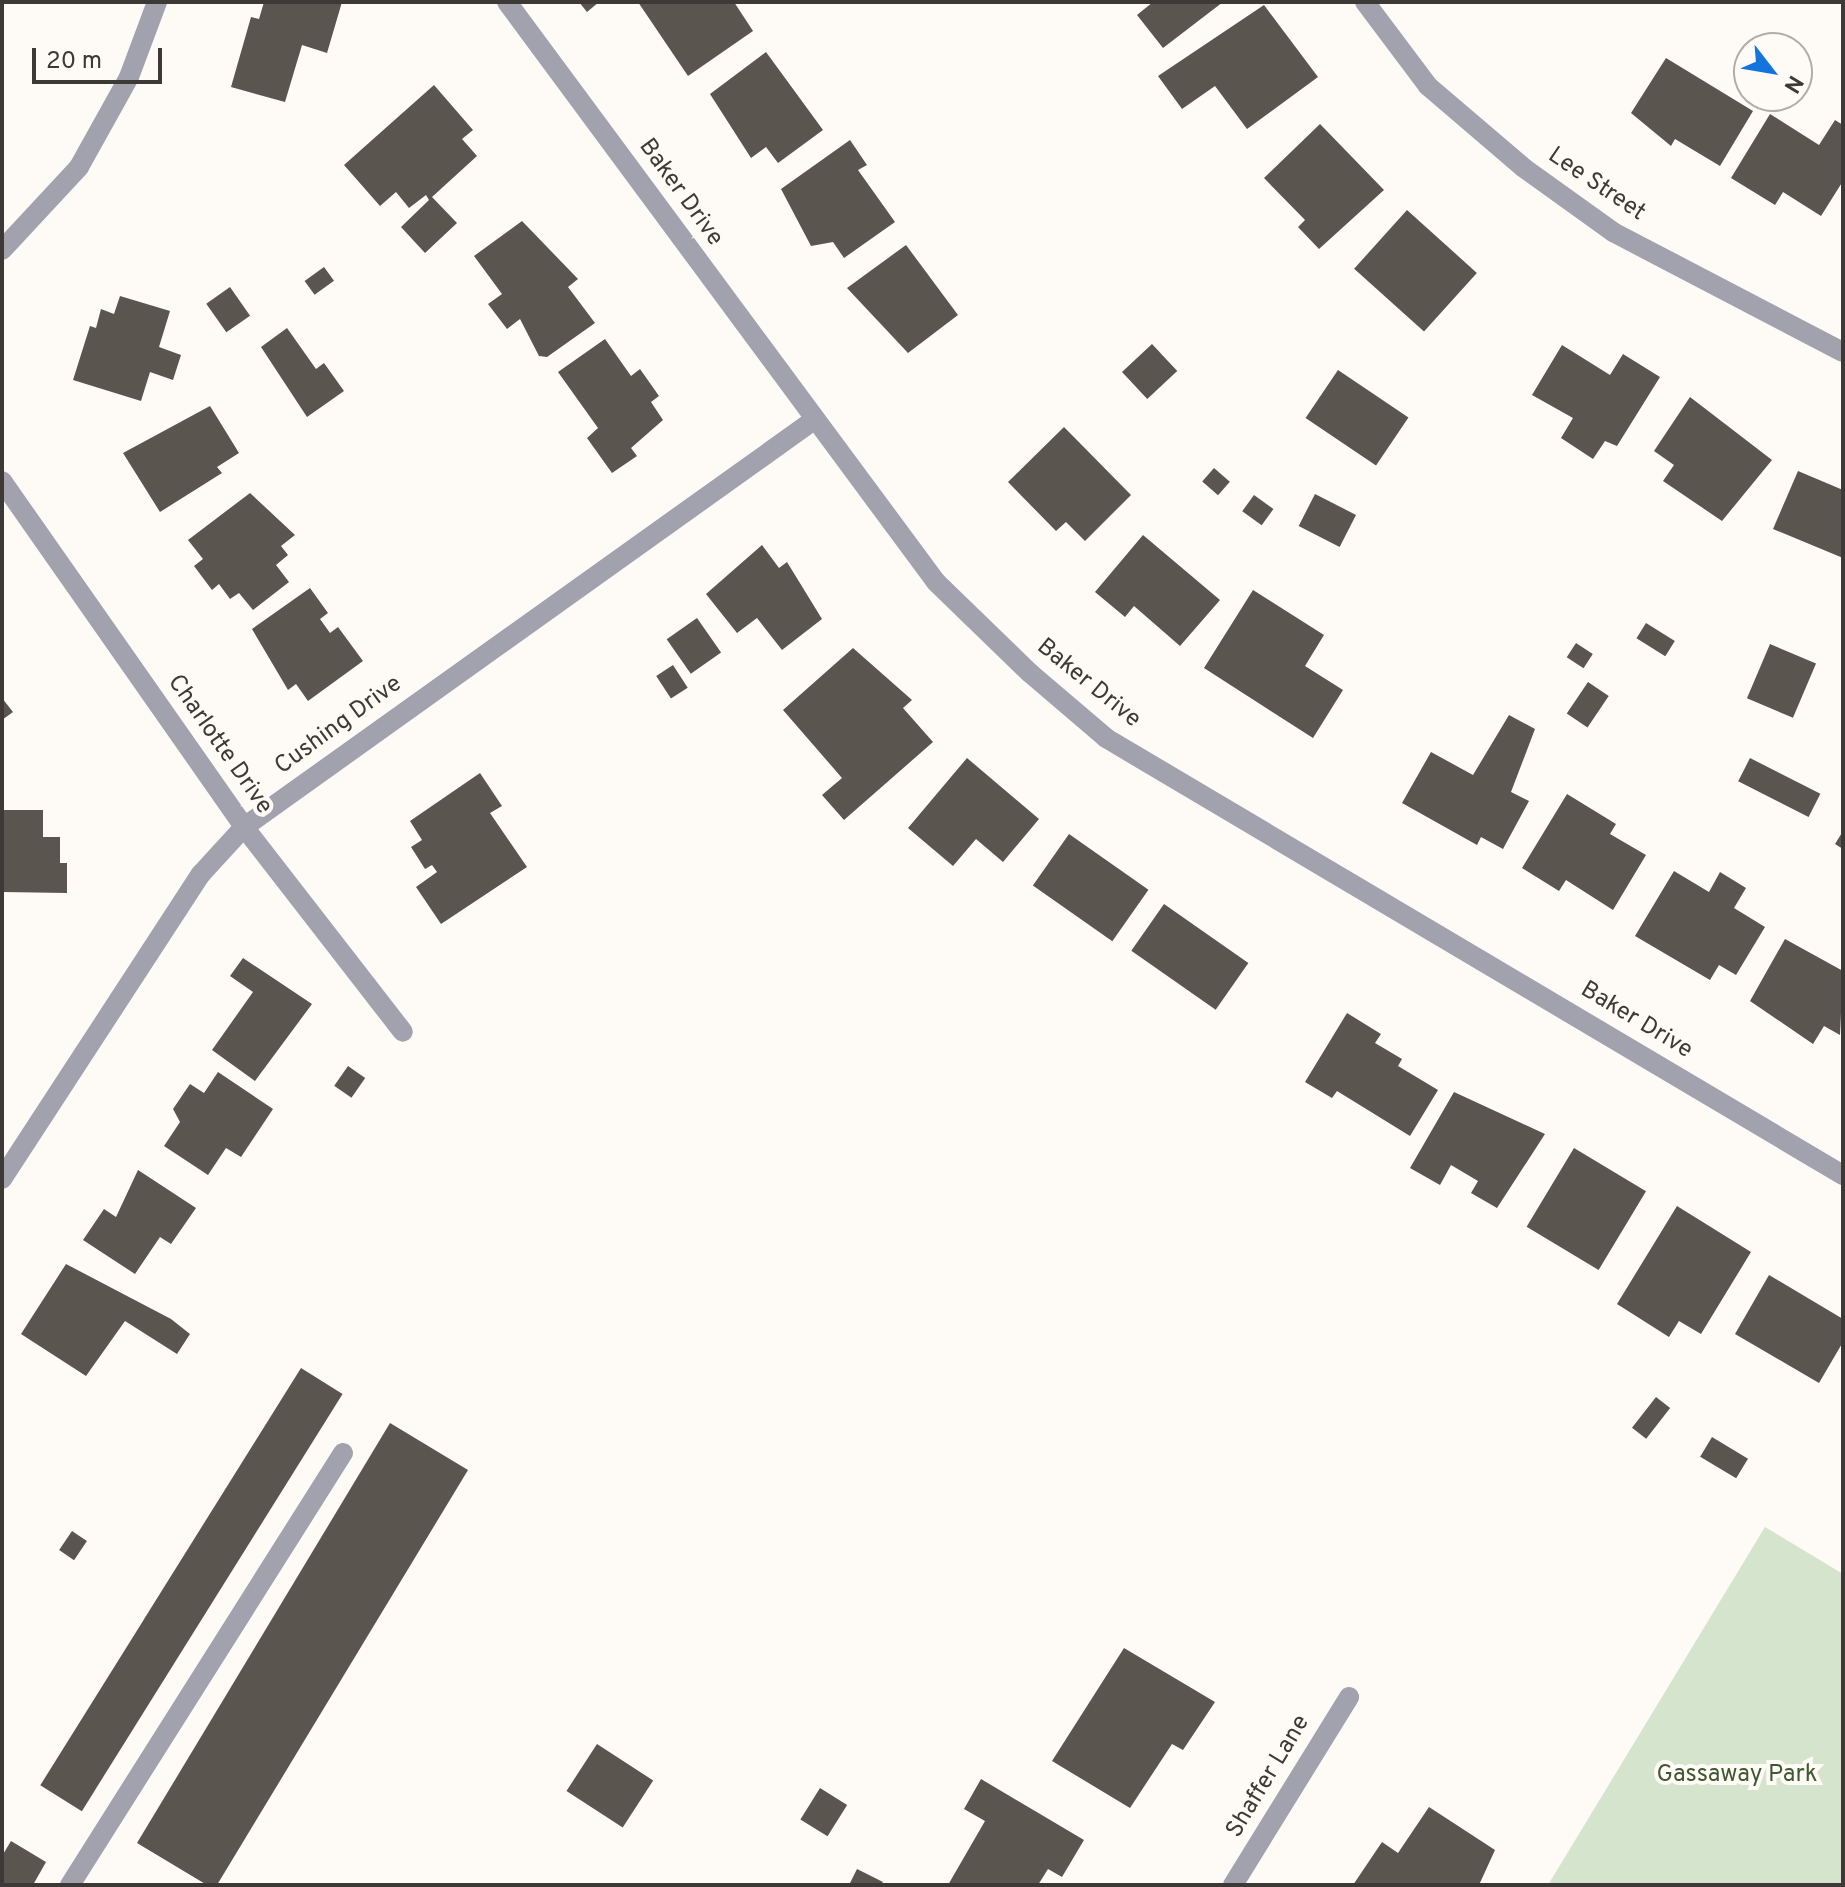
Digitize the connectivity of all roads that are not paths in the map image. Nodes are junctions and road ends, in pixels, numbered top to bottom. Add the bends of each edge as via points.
1 (157, 2) edge
2 (507, 2) edge
3 (1365, 2) edge
4 (2, 250) edge
5 (1843, 352) edge
6 (814, 420) junction
7 (2, 481) edge
8 (244, 827) junction
9 (403, 1032) dead end
10 (1843, 1175) edge
11 (2, 1179) edge
12 (343, 1453) dead end
13 (1349, 1697) dead end
14 (70, 1885) edge
15 (1233, 1885) edge

1 - 4 street via 129,77 79,167
2 - 6 street, Baker Drive
3 - 5 street, Lee Street via 1428,86 1524,168 1613,232
6 - 8 street, Cushing Drive
6 - 10 street, Baker Drive via 936,582 1106,738
7 - 8 street, Charlotte Drive
8 - 9 street, Charlotte Drive
8 - 11 street, Cushing Drive via 201,874
12 - 14 street
13 - 15 street, Shaffer Lane

